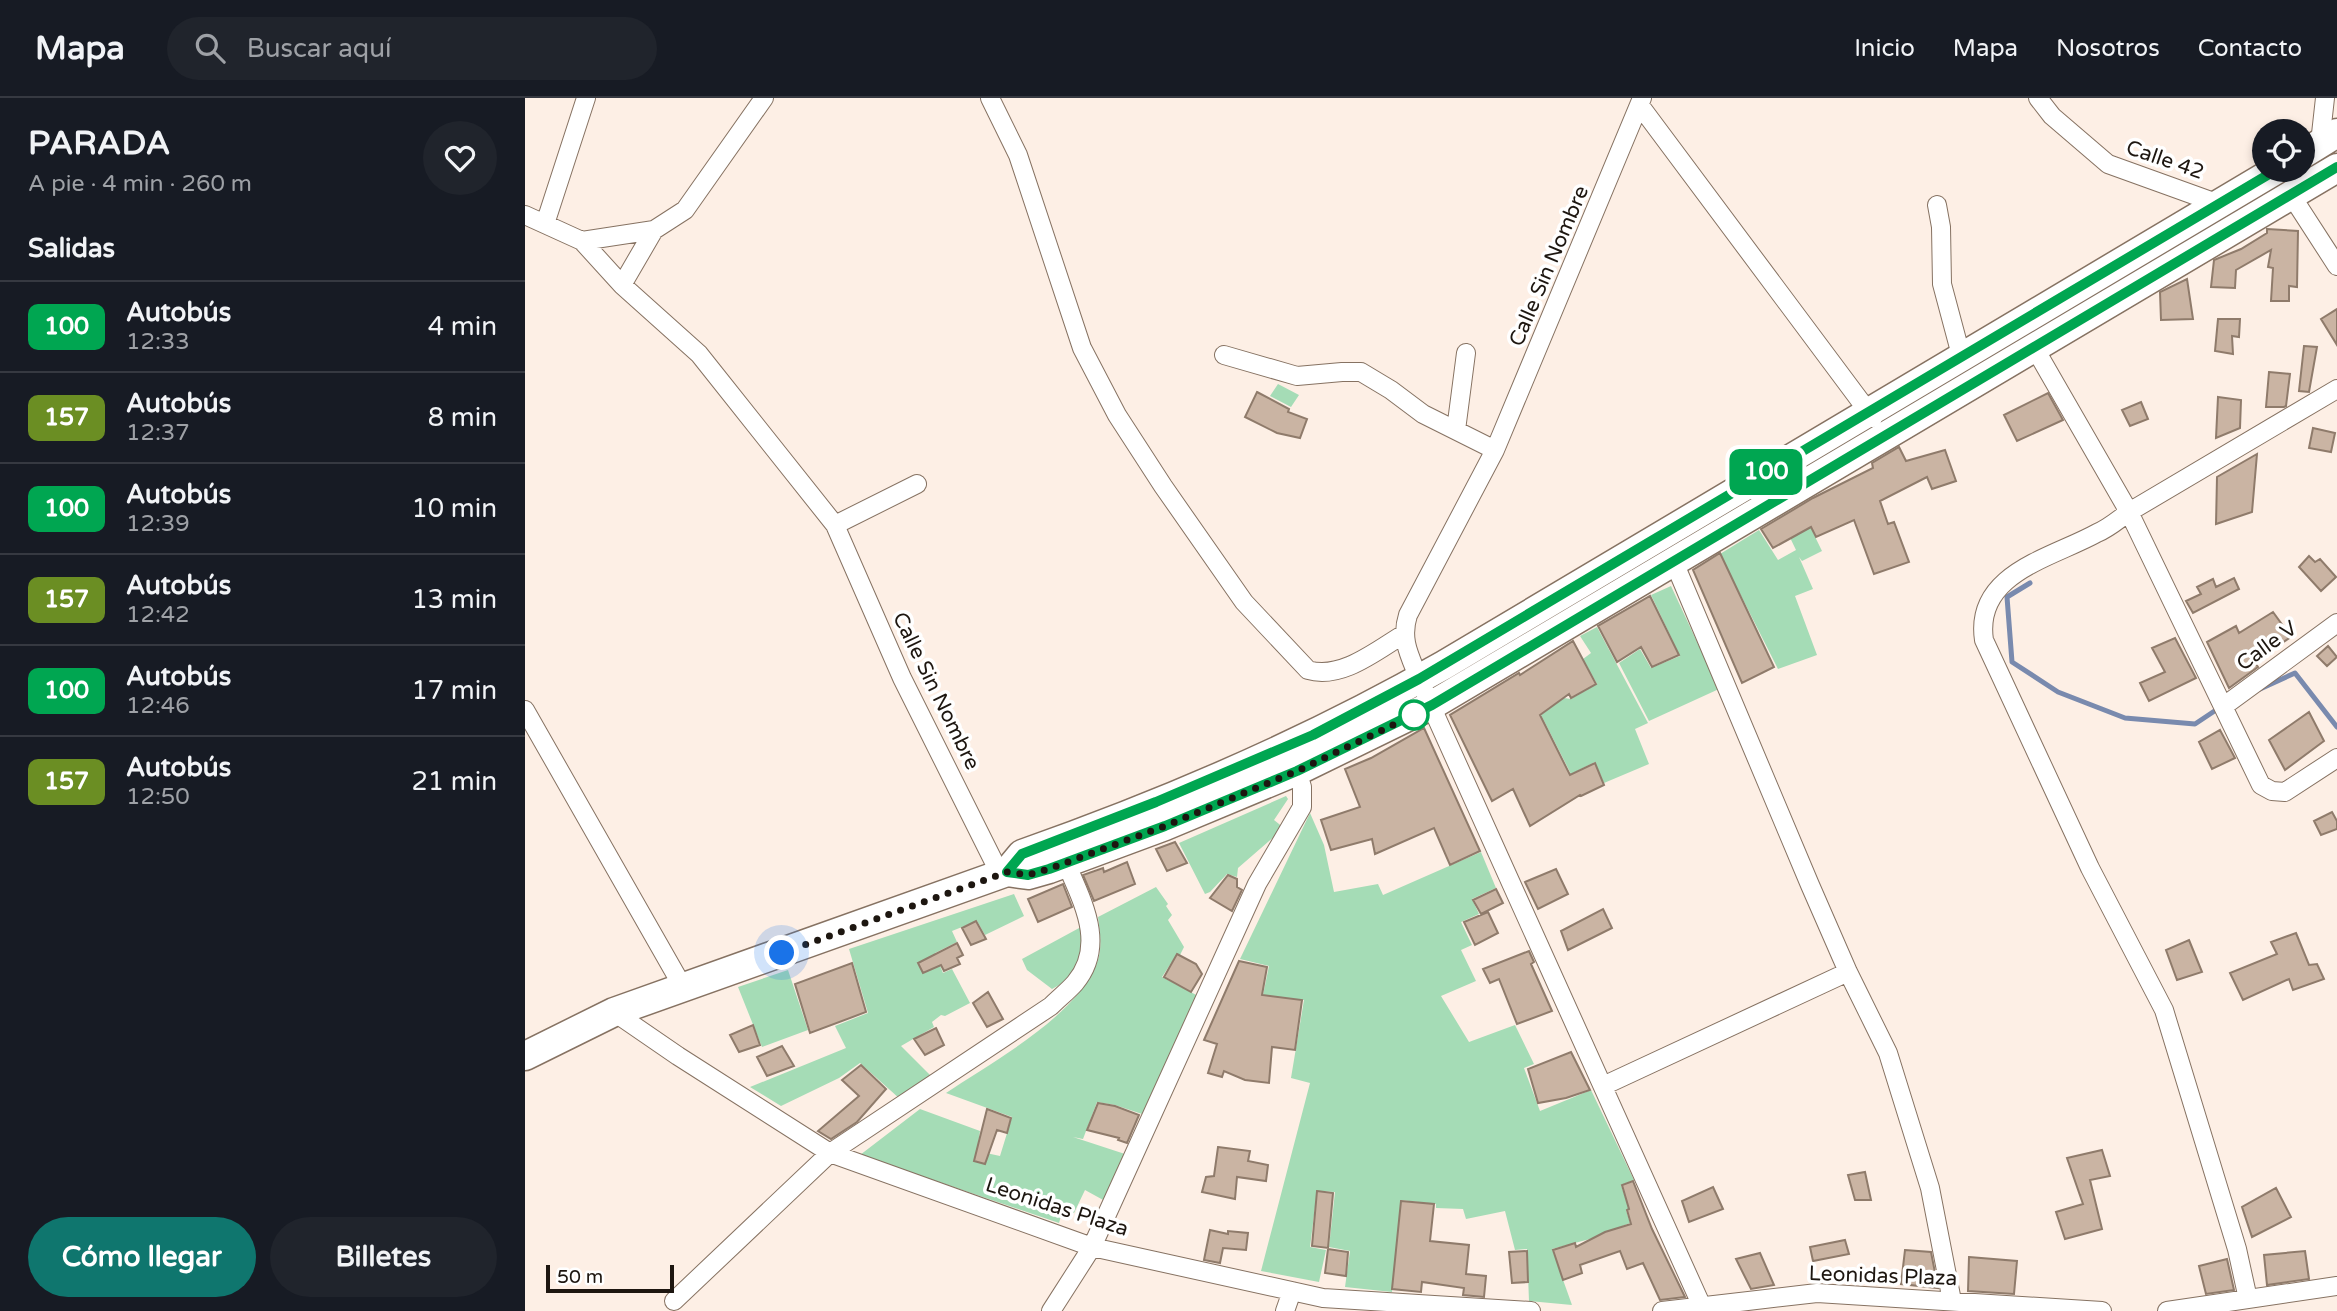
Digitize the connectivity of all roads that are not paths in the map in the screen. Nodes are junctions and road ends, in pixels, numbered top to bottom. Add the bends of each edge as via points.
1 (586, 98) edge
2 (764, 98) edge
3 (2038, 98) edge
4 (2325, 98) edge
5 (992, 99) edge
6 (1641, 102) edge
7 (2320, 143) edge
8 (2337, 167) edge
9 (2256, 182) edge
10 (2291, 195) junction
11 (2220, 204) junction
12 (1937, 205) dead end
13 (525, 215) edge
14 (545, 224) junction
15 (654, 230) junction
16 (582, 242) junction
17 (2337, 266) edge
18 (622, 285) junction
19 (2034, 347) junction
20 (1466, 353) dead end
21 (1224, 355) dead end
22 (1962, 359) junction
23 (2337, 389) edge
24 (1868, 411) junction
25 (1456, 430) junction
26 (1885, 437) junction
27 (1495, 450) junction
28 (916, 484) dead end
29 (2129, 512) junction
30 (835, 525) junction
31 (1674, 562) junction
32 (2337, 623) edge
33 (1404, 634) junction
34 (1419, 679) junction
35 (1432, 705) junction
36 (2224, 706) junction
37 (525, 710) edge
38 (2337, 758) edge
39 (1297, 771) junction
40 (1066, 863) junction
41 (1003, 873) junction
42 (1849, 972) junction
43 (684, 989) junction
44 (614, 1012) junction
45 (525, 1056) edge
46 (1603, 1086) junction
47 (830, 1153) junction
48 (1092, 1247) junction
49 (2337, 1286) edge
50 (1292, 1291) junction
51 (2248, 1299) junction
52 (674, 1301) dead end
53 (1952, 1301) junction
54 (1703, 1309) edge
55 (1051, 1311) edge
56 (1285, 1311) edge
57 (1531, 1311) edge
58 (1663, 1311) edge
59 (2102, 1311) edge
60 (2167, 1311) edge

1 - 14 street
2 - 15 street via 685,210
3 - 11 street, Calle 42 via 2108,164
4 - 7 street
5 - 33 street via 1017,155 1082,348 1117,415 1244,602 1308,670 1319,673 1336,671
6 - 24 street
6 - 27 street, Calle Sin Nombre
8 - 10 main road
9 - 11 main road
10 - 17 street
10 - 19 main road
11 - 22 main road
12 - 22 street via 1942,284
13 - 14 street, Calle Sin Nombre
14 - 16 street, Calle Sin Nombre
15 - 16 street
15 - 18 street
16 - 18 street, Calle Sin Nombre
18 - 30 street, Calle Sin Nombre via 699,354
19 - 26 main road
19 - 29 street
20 - 25 street
21 - 25 street via 1297,376 1361,372 1423,414
22 - 24 main road
23 - 29 street
24 - 26 street
24 - 34 main road
25 - 27 street
26 - 31 main road
27 - 33 street, Calle Sin Nombre via 1408,615
28 - 30 street
29 - 36 street
29 - 51 street via 2099,533 2022,568 1989,599 1982,622 1984,640 2090,868 2164,1010
30 - 41 street, Calle Sin Nombre via 902,678
31 - 35 main road
31 - 42 street
32 - 36 street, Calle V
33 - 34 street
34 - 35 street
34 - 41 main road via 1313,735 1022,854
35 - 39 main road
35 - 46 street
36 - 38 street via 2261,785 2272,792 2285,792
37 - 43 street
39 - 40 main road
39 - 48 street via 1302,807 1257,884
40 - 41 main road via 1028,875
40 - 47 street via 1086,912 1091,945 1076,982 1051,1006
41 - 43 main road
42 - 46 street
42 - 53 street via 1888,1053 1930,1188
43 - 44 main road
44 - 45 main road
44 - 47 street, Leonidas Plaza
46 - 54 street
47 - 48 street, Leonidas Plaza
47 - 52 street
48 - 50 street, Leonidas Plaza
48 - 55 street
49 - 51 street
50 - 56 street
50 - 57 street, Leonidas Plaza via 1323,1298
51 - 60 street
53 - 54 street, Leonidas Plaza via 1817,1293
53 - 59 street, Leonidas Plaza
54 - 58 street, Leonidas Plaza

